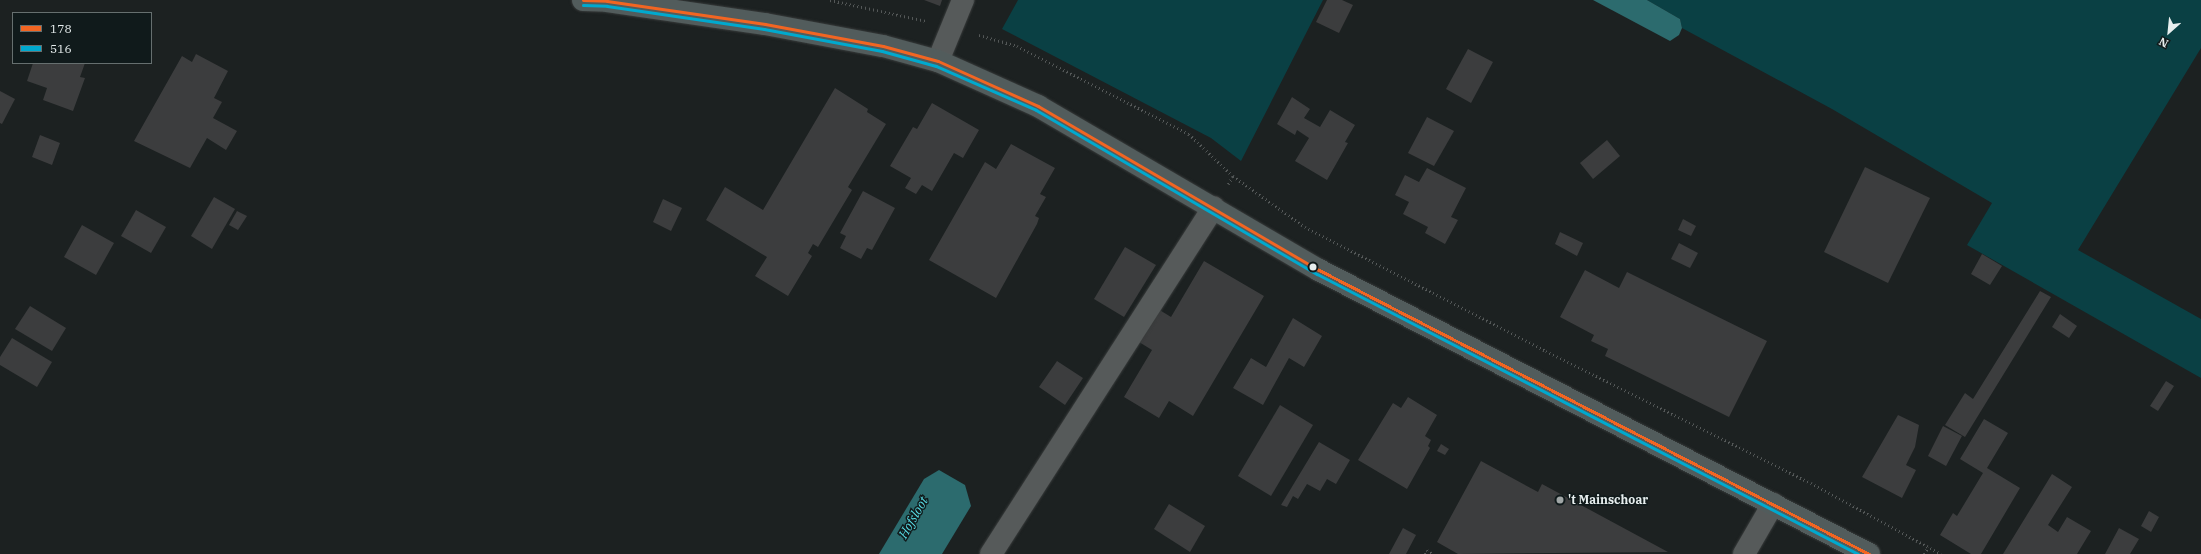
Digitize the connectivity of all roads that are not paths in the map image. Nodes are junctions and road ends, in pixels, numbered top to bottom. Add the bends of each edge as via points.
1 (582, 0) edge
2 (963, 0) edge
3 (938, 61) junction
4 (1214, 207) junction
5 (1773, 504) junction
6 (991, 554) edge
7 (1744, 554) edge
8 (1869, 554) edge

1 - 3 main road via 765,24 883,46
2 - 3 street
3 - 4 main road via 1038,106
4 - 5 main road via 1319,270
4 - 6 street
5 - 7 street
5 - 8 main road

